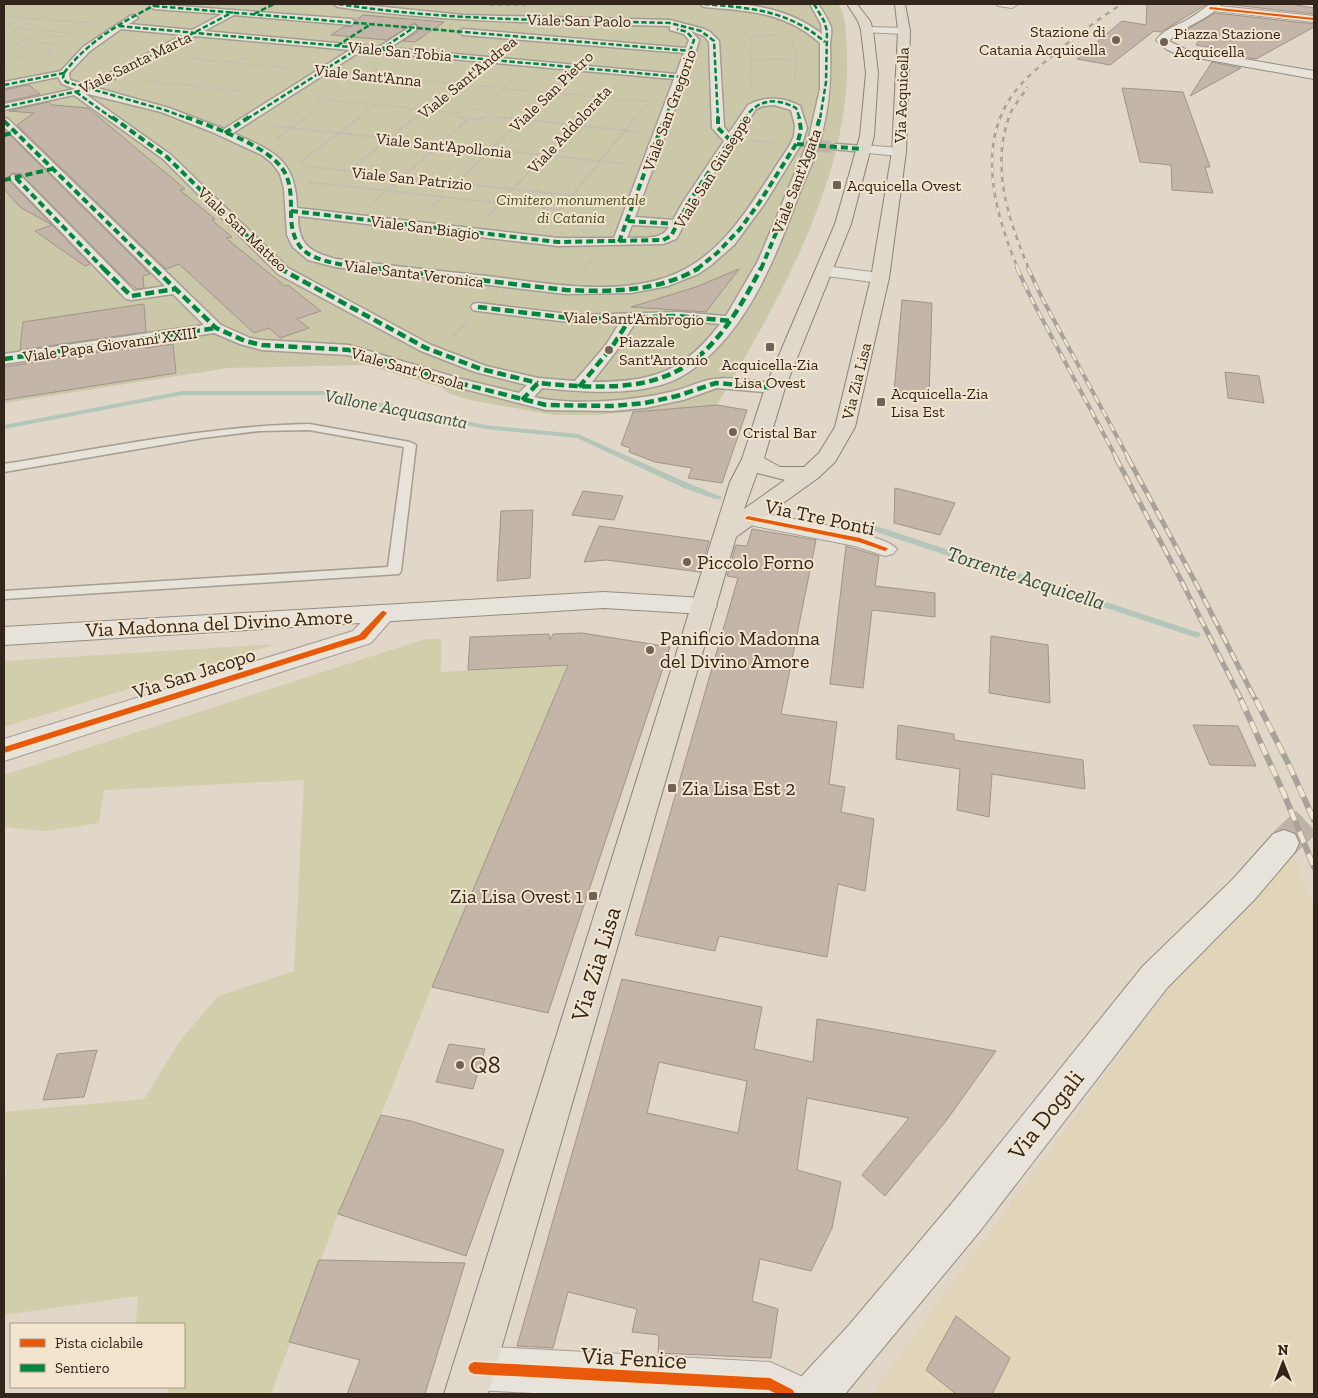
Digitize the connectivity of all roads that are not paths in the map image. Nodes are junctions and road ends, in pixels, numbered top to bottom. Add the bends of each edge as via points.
1 (274, 4) edge
2 (338, 4) edge
3 (489, 4) edge
4 (526, 4) edge
5 (704, 4) edge
6 (814, 4) edge
7 (852, 4) edge
8 (900, 4) edge
9 (156, 5) edge
10 (1214, 6) edge
11 (230, 8) edge
12 (253, 14) junction
13 (1314, 19) edge
14 (634, 21) junction
15 (351, 22) tunnel mouth
16 (120, 26) junction
17 (433, 30) tunnel mouth
18 (867, 30) junction
19 (904, 31) junction
20 (195, 32) junction
21 (825, 42) junction
22 (337, 46) junction
23 (359, 48) junction
24 (380, 50) junction
25 (691, 51) junction
26 (1191, 51) junction
27 (1314, 68) edge
28 (64, 71) junction
29 (1314, 75) edge
30 (681, 77) junction
31 (4, 86) edge
32 (82, 91) junction
33 (4, 107) edge
34 (4, 121) edge
35 (225, 133) junction
36 (10, 134) edge
37 (729, 139) junction
38 (797, 144) junction
39 (815, 146) junction
40 (836, 147) tunnel mouth
41 (863, 149) junction
42 (900, 152) junction
43 (52, 169) junction
44 (10, 179) edge
45 (291, 211) junction
46 (628, 220) junction
47 (676, 224) junction
48 (620, 242) junction
49 (824, 271) junction
50 (880, 278) junction
51 (175, 289) junction
52 (478, 308) road end
53 (631, 317) junction
54 (731, 321) junction
55 (216, 328) junction
56 (4, 359) edge
57 (538, 383) junction
58 (579, 387) junction
59 (775, 388) junction
60 (522, 400) junction
61 (753, 459) junction
62 (4, 468) edge
63 (810, 473) junction
64 (748, 518) junction
65 (726, 533) junction
66 (885, 549) dead end
67 (4, 595) edge
68 (704, 606) junction
69 (384, 613) junction
70 (4, 636) edge
71 (4, 750) edge
72 (1284, 843) tunnel mouth
73 (470, 1381) edge
74 (789, 1394) edge
75 (816, 1394) edge

1 - 12 street
2 - 14 street, Viale San Paolo via 463,18
3 - 4 street
5 - 21 street via 787,17
6 - 21 street, Viale Sant'Agata via 826,26
7 - 18 main road, Via Acquicella
8 - 19 main road, Via Acquicella
9 - 11 street via 212,10
9 - 16 street
10 - 13 main road
10 - 26 main road via 1162,40 1172,48
11 - 12 street
11 - 20 street, Viale Santa Marta
12 - 15 street
14 - 25 street, Viale San Gregorio via 687,32 694,38
14 - 37 street, Viale San Paolo via 686,26 701,30 711,38 718,128
16 - 20 street, Viale San Tobia
16 - 28 street via 87,48
17 - 25 street
18 - 19 main road, Via Acquicella
18 - 41 main road, Via Acquicella via 872,73
19 - 42 main road, Via Acquicella
20 - 22 street, Viale San Tobia
20 - 32 street, Viale Santa Marta
21 - 39 street, Viale Sant'Agata via 826,78
22 - 23 street, Viale San Tobia
22 - 24 street via 368,24 416,28
23 - 24 street, Viale San Tobia
23 - 35 street
24 - 30 street, Viale San Tobia
25 - 30 street, Viale San Gregorio
26 - 27 main road
26 - 29 main road
28 - 31 street
28 - 32 street, Viale Santa Veronica via 66,82
30 - 46 street, Viale San Gregorio
32 - 33 street, Viale Santa Marta
32 - 35 street, Viale Santa Veronica via 166,110
32 - 57 street, Viale San Matteo via 168,157 284,271 439,354
34 - 36 street, Viale Sant'Orsola
35 - 45 street, Viale Santa Veronica via 269,153 280,163 288,180
36 - 43 street, Viale Sant'Orsola
37 - 38 street, Viale San Giuseppe via 752,107 759,103 780,103 796,108 801,130
37 - 47 street, Viale San Giuseppe
38 - 39 street
38 - 45 street, Viale Santa Veronica via 752,212 726,244 695,270 675,280 647,287 566,290 321,261 300,248 292,228
39 - 54 street, Viale Sant'Agata via 767,258
40 - 41 street
41 - 42 main road, Via Acquicella
41 - 49 main road, Via Zia Lisa via 843,224
42 - 50 main road, Via Zia Lisa
43 - 44 street
43 - 51 street, Viale Sant'Orsola
44 - 51 street via 131,296
45 - 48 street, Viale San Biagio via 536,240
46 - 47 street
46 - 48 street, Viale San Gregorio
47 - 48 street, Viale San Giuseppe via 671,236 663,240
49 - 50 main road
49 - 59 main road, Via Zia Lisa
50 - 63 main road, Via Zia Lisa via 844,427 827,457
51 - 55 street, Viale Sant'Orsola
52 - 53 street, Viale Sant'Ambrogio via 576,320
53 - 54 street, Viale Sant'Ambrogio via 678,316
53 - 58 street via 612,347
54 - 58 street, Viale Sant'Agata via 718,340 676,374 642,383
55 - 56 street, Viale Papa Giovanni XXIII
55 - 60 street, Viale Sant'Orsola via 262,345 349,350
57 - 58 street, Viale San Matteo
57 - 60 street
59 - 60 street, Viale Sant'Orsola via 716,384 677,396 612,406 546,405
59 - 61 main road, Via Zia Lisa
61 - 63 main road via 766,471 778,474
61 - 65 main road, Via Zia Lisa via 741,482
62 - 67 lane via 259,428 309,427 410,445 394,571
63 - 64 main road, Via Zia Lisa
64 - 65 main road, Via Zia Lisa
64 - 66 main road, Via Tre Ponti via 860,540
65 - 68 main road, Via Zia Lisa
68 - 69 main road, Via Madonna del Divino Amore via 604,600
68 - 73 main road, Via Zia Lisa
69 - 70 main road, Via Madonna del Divino Amore
69 - 71 main road, Via San Jacopo via 362,637
72 - 75 main road, Via Dogali via 1244,889 1155,977 966,1217
73 - 74 main road, Via Fenice via 770,1384

